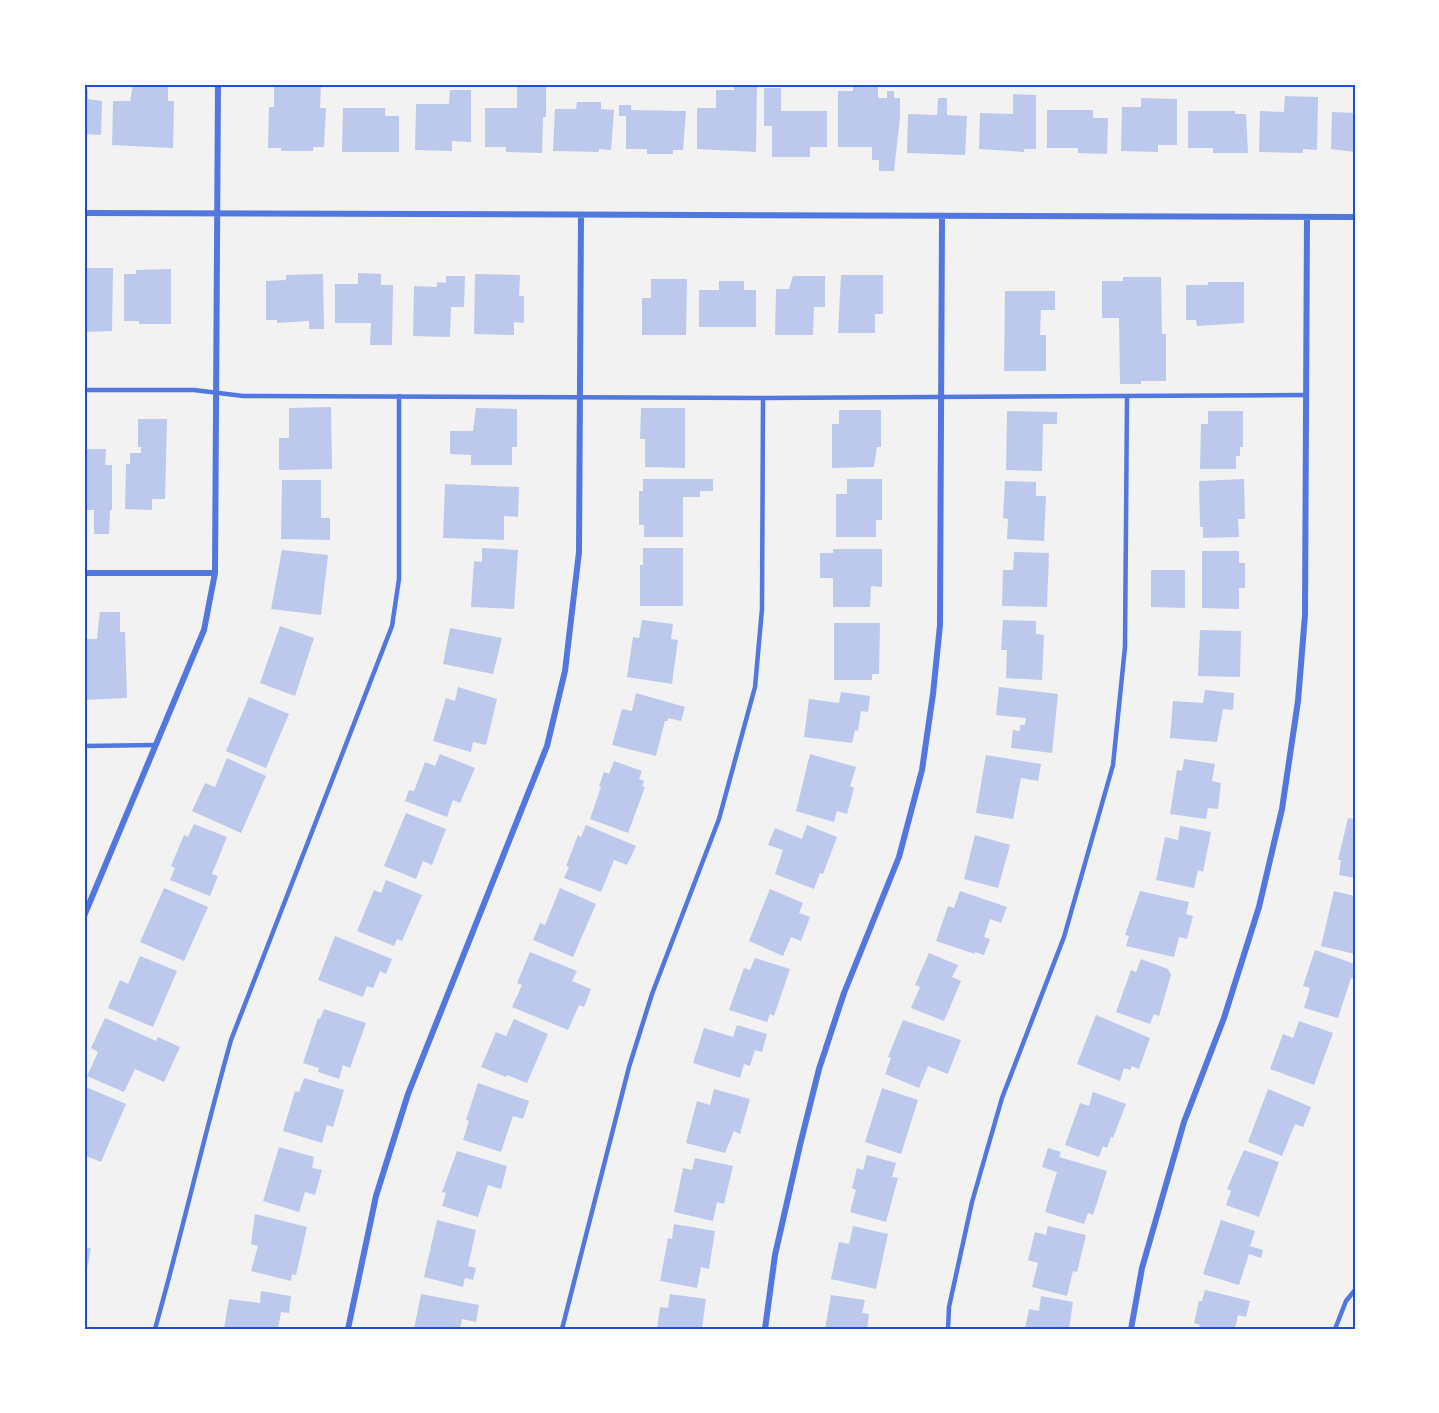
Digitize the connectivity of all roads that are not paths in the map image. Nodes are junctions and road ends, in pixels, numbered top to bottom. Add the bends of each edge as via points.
1 (218, 84) edge
2 (84, 213) edge
3 (218, 213) junction
4 (581, 215) junction
5 (942, 217) junction
6 (1307, 217) junction
7 (1355, 217) edge
8 (84, 390) edge
9 (218, 393) junction
10 (1305, 395) junction
11 (399, 396) junction
12 (580, 397) junction
13 (941, 397) junction
14 (1127, 397) junction
15 (763, 398) junction
16 (84, 573) edge
17 (215, 573) junction
18 (156, 745) junction
19 (84, 746) edge
20 (84, 916) edge
21 (1355, 1290) edge
22 (155, 1329) edge
23 (348, 1329) edge
24 (562, 1329) edge
25 (765, 1329) edge
26 (948, 1329) edge
27 (1131, 1329) edge
28 (1335, 1329) edge

1 - 3 street
2 - 3 street
3 - 4 street
3 - 9 street
4 - 5 street
4 - 12 street
5 - 6 street
5 - 13 street
6 - 7 street
6 - 10 street
8 - 9 lane
9 - 11 lane
9 - 17 street
10 - 14 lane
10 - 27 street via 1305,615 1298,700 1282,809 1259,907 1224,1018 1184,1122 1142,1268
11 - 12 lane
11 - 22 lane via 399,579 392,626 231,1040
12 - 15 lane
12 - 23 street via 579,552 566,670 550,735 408,1094 376,1196
13 - 14 lane
13 - 15 lane
13 - 25 street via 940,625 922,770 899,857 844,993 819,1069 775,1255
14 - 26 lane via 1125,647 1113,765 1064,937 1002,1098 975,1190
15 - 24 lane via 762,609 754,687 718,819 652,994 629,1067
16 - 17 street
17 - 18 street via 204,630
18 - 19 lane
18 - 20 street
21 - 28 lane

